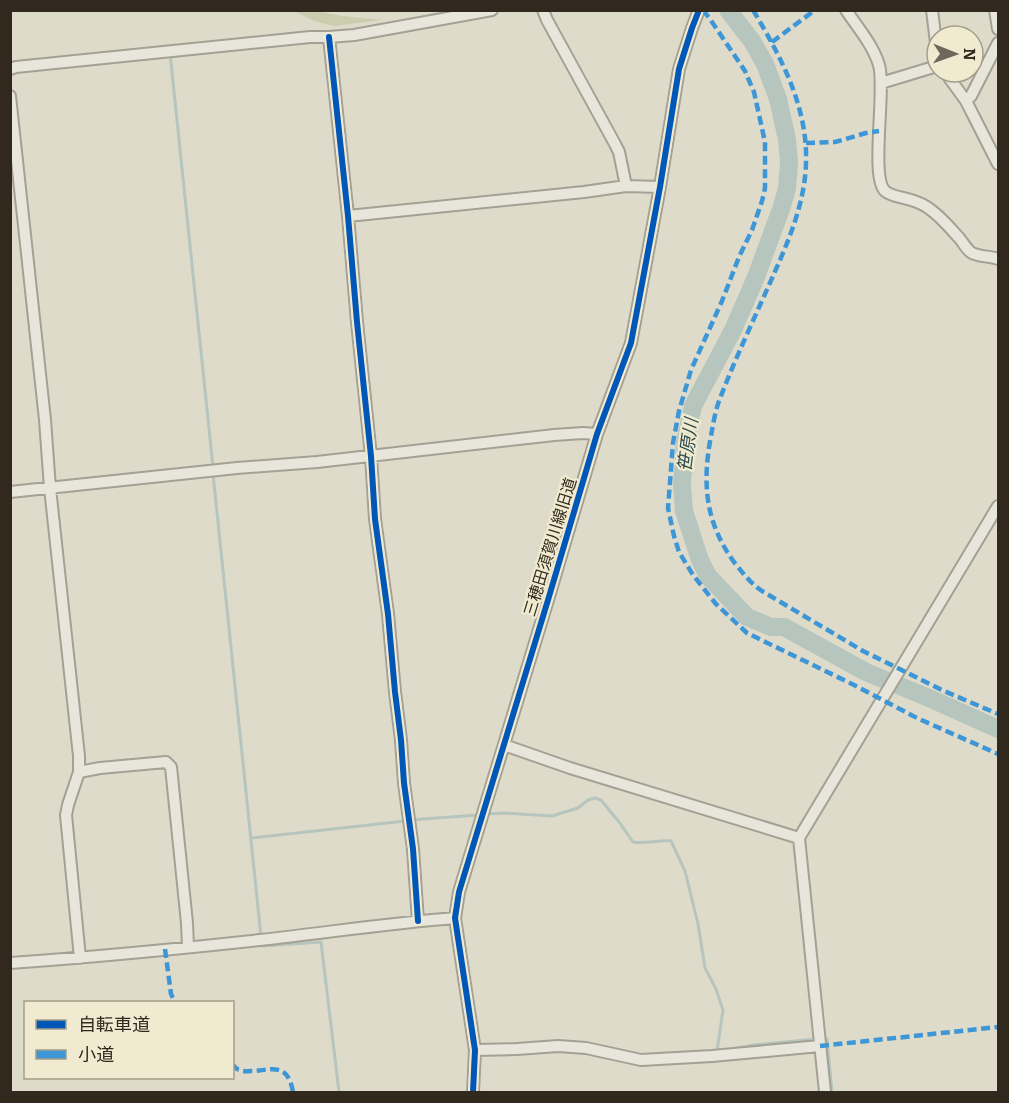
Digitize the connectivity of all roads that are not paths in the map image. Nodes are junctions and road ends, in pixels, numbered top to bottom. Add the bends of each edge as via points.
1 (492, 10) edge
2 (543, 10) edge
3 (699, 10) edge
4 (846, 10) edge
5 (995, 10) edge
6 (999, 29) edge
7 (329, 37) junction
8 (999, 43) edge
9 (10, 69) edge
10 (925, 70) edge
11 (881, 83) junction
12 (954, 84) edge
13 (10, 96) edge
14 (966, 101) junction
15 (999, 164) edge
16 (626, 186) junction
17 (660, 187) junction
18 (348, 216) junction
19 (999, 259) edge
20 (597, 434) junction
21 (371, 456) junction
22 (50, 488) junction
23 (10, 492) edge
24 (999, 506) edge
25 (504, 745) junction
26 (79, 772) junction
27 (798, 838) junction
28 (454, 918) junction
29 (418, 921) junction
30 (188, 947) junction
31 (80, 958) junction
32 (10, 963) edge
33 (820, 1046) junction
34 (475, 1050) junction
35 (473, 1092) edge
36 (825, 1092) edge

1 - 7 street
2 - 16 street via 619,152
3 - 17 street, 三穂田須賀川線旧道 via 679,69
4 - 11 street via 871,46
5 - 6 street
7 - 9 street
7 - 18 street
8 - 14 street
10 - 11 street
11 - 19 street via 879,149 883,189 930,209 973,254
12 - 14 street
13 - 22 street
14 - 15 street
16 - 17 street
16 - 18 street
17 - 20 street, 三穂田須賀川線旧道 via 631,343
18 - 21 street
20 - 21 street via 554,435
20 - 25 street, 三穂田須賀川線旧道
21 - 22 street
21 - 29 street
22 - 23 street
22 - 26 street
24 - 27 street
25 - 27 street
25 - 28 street, 三穂田須賀川線旧道
26 - 30 street via 166,762 171,767
26 - 31 street via 66,815
27 - 33 street
28 - 29 street
28 - 34 street, 三穂田須賀川線旧道
29 - 30 street
30 - 31 street
31 - 32 street
33 - 34 street via 641,1060 558,1046
33 - 36 street
34 - 35 street, 三穂田須賀川線旧道

